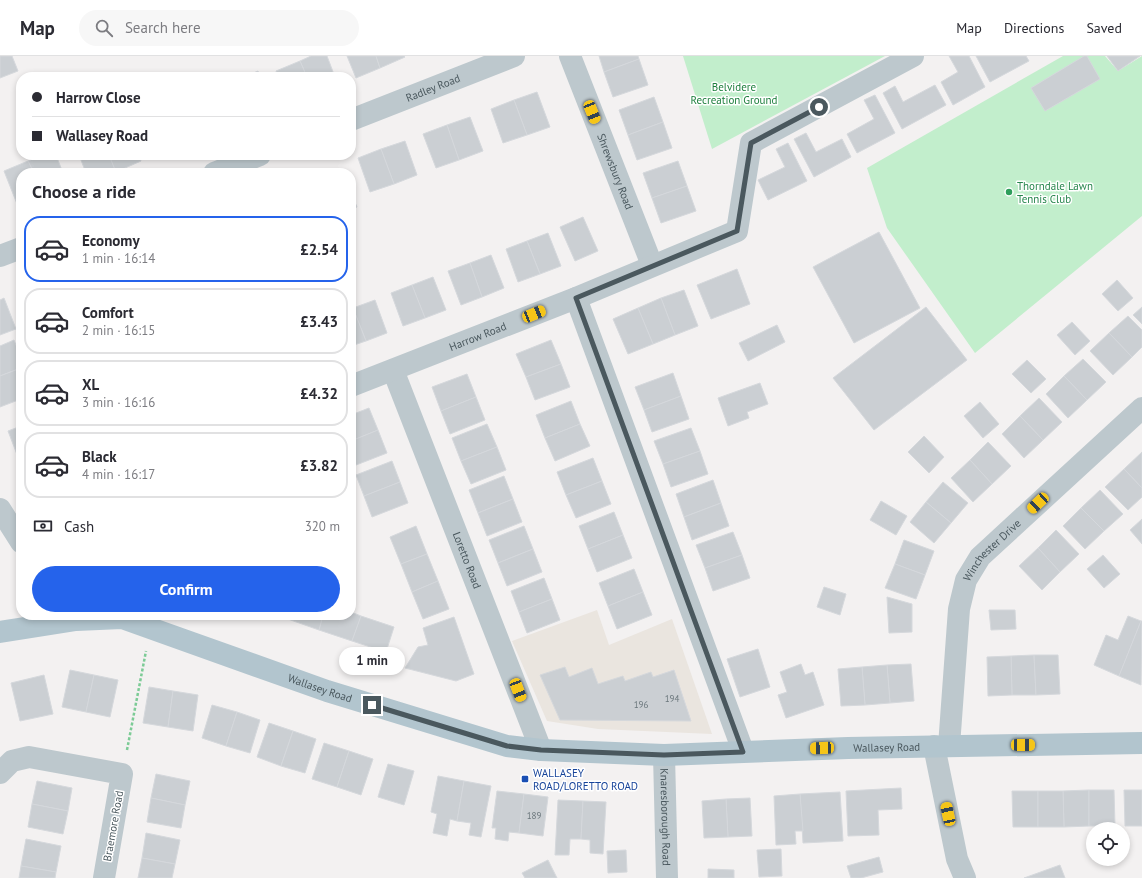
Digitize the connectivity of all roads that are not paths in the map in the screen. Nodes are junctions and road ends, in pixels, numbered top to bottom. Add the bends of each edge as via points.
1 (514, 56) edge
2 (570, 56) edge
3 (913, 56) edge
4 (356, 118) edge
5 (247, 160) edge
6 (227, 168) edge
7 (16, 250) edge
8 (0, 256) edge
9 (652, 265) junction
10 (576, 298) junction
11 (393, 370) junction
12 (356, 384) edge
13 (1142, 408) edge
14 (9, 512) edge
15 (16, 530) edge
16 (60, 620) edge
17 (128, 620) edge
18 (0, 632) edge
19 (1142, 743) edge
20 (942, 746) junction
21 (541, 750) junction
22 (743, 752) junction
23 (664, 755) junction
24 (0, 773) edge
25 (104, 878) edge
26 (667, 878) edge
27 (964, 878) edge

1 - 4 street, Radley Road
2 - 9 street, Shrewsbury Road
3 - 9 street, Harrow Road via 751,143 737,231
5 - 6 street
7 - 8 street
9 - 10 street, Harrow Road
10 - 11 street, Harrow Road
10 - 22 street
11 - 12 street, Harrow Road
11 - 21 street, Loretto Road
13 - 20 street, Winchester Drive via 980,556 966,580 959,609
14 - 15 street
16 - 18 main road, Wallasey Road
17 - 21 main road, Wallasey Road via 335,693 507,746
19 - 20 main road, Wallasey Road
20 - 22 main road, Wallasey Road
20 - 27 street, Winchester Drive via 957,859
21 - 23 main road, Wallasey Road
22 - 23 main road, Wallasey Road
23 - 26 street, Knaresborough Road
24 - 25 street, Braemore Road via 12,761 29,757 122,774

